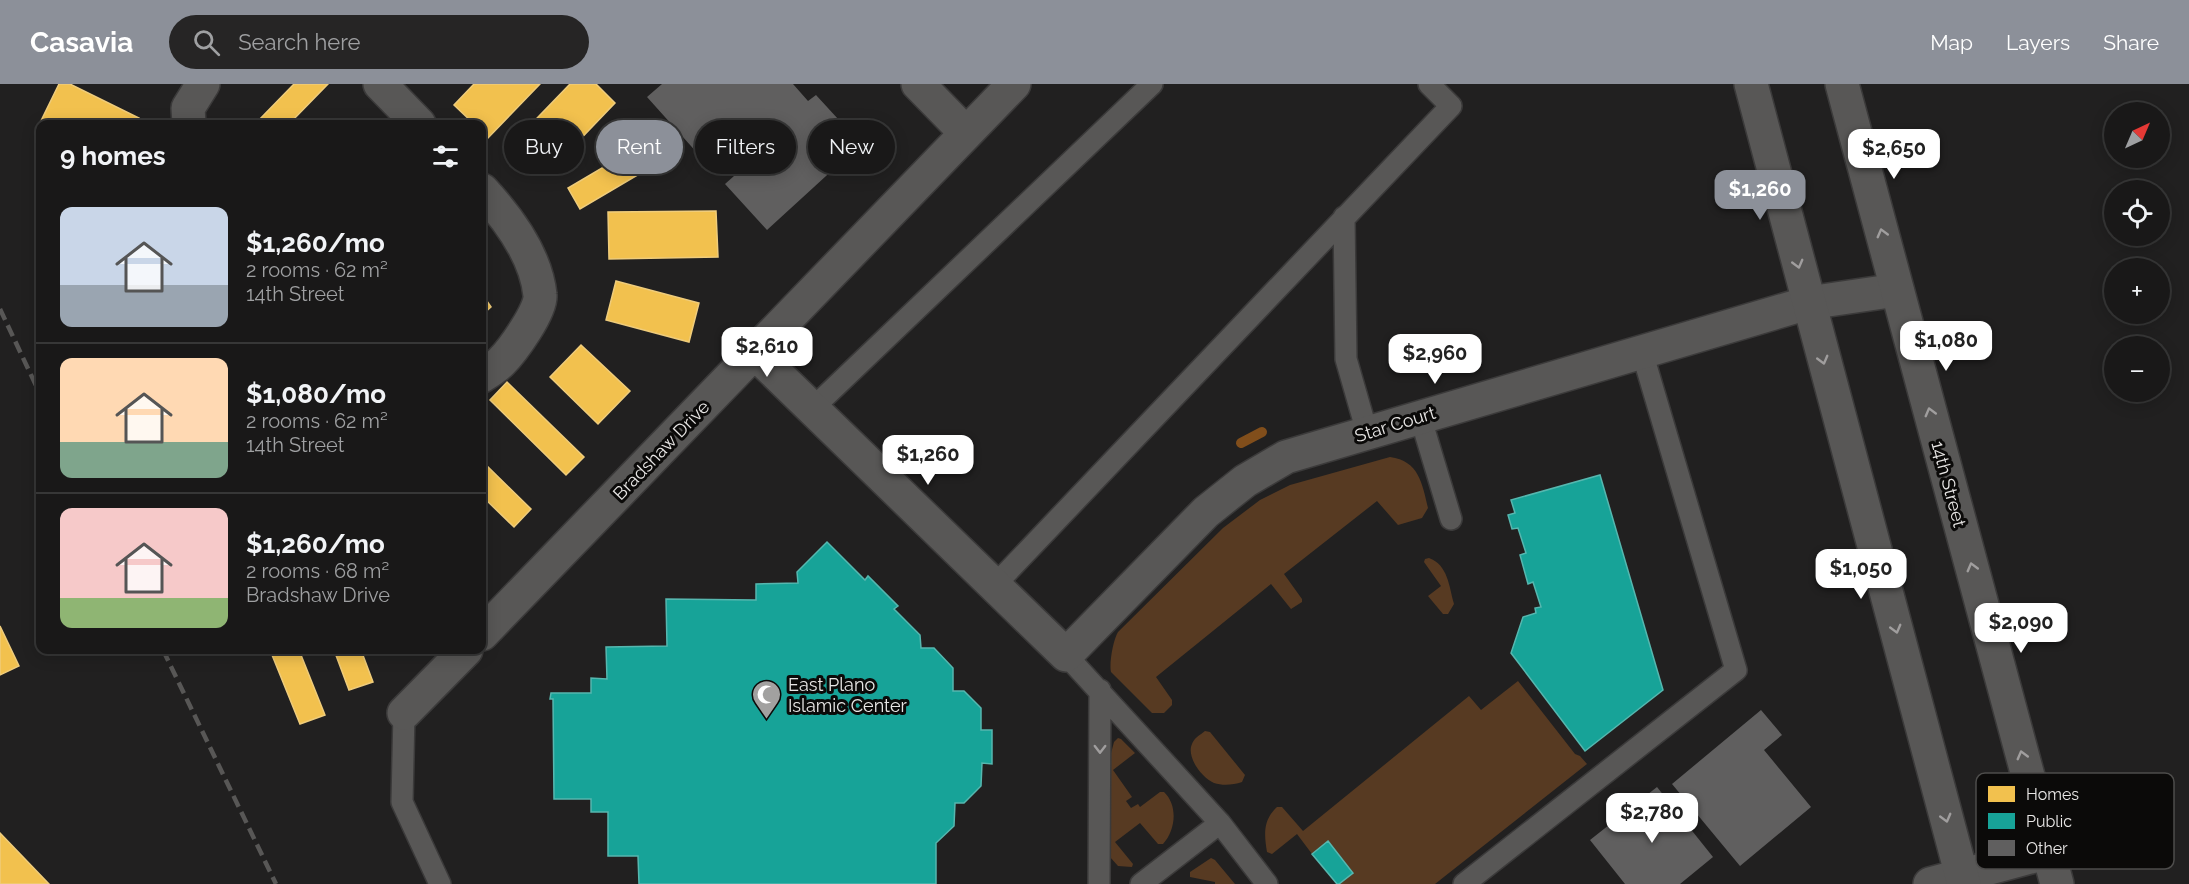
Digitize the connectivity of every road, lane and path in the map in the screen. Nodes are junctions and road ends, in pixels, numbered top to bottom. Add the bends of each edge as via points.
1 (203, 84) edge
2 (380, 84) edge
3 (918, 84) edge
4 (1014, 84) edge
5 (1152, 84) edge
6 (1429, 84) edge
7 (1750, 84) edge
8 (1842, 84) edge
9 (189, 120) edge
10 (415, 120) edge
11 (966, 133) junction
12 (486, 194) edge
13 (1344, 217) junction
14 (1897, 290) junction
15 (1808, 303) junction
16 (1642, 352) junction
17 (755, 353) junction
18 (486, 373) edge
19 (813, 408) junction
20 (1420, 416) junction
21 (1366, 432) junction
22 (1451, 519) dead end
23 (994, 586) junction
24 (486, 630) edge
25 (462, 654) edge
26 (1066, 656) junction
27 (1100, 690) junction
28 (404, 713) joint
29 (2028, 773) edge
30 (1220, 823) junction
31 (1997, 869) edge
32 (2053, 869) edge
33 (1963, 880) edge
34 (440, 884) edge
35 (1099, 884) edge
36 (1141, 884) edge
37 (1267, 884) edge
38 (1464, 884) edge
39 (1930, 884) edge
40 (2057, 884) edge

1 - 9 street via 188,108
2 - 10 street
3 - 11 street
4 - 11 street, Bradshaw Drive
5 - 19 lane
6 - 13 lane via 1451,106
7 -> 15 street
14 -> 8 street, 14th Street
11 - 17 street, Bradshaw Drive
12 - 18 street via 504,214 531,259 541,297 529,326 500,363
13 - 21 lane via 1346,359
13 - 23 lane
14 - 15 street, Star Court
29 -> 14 street, 14th Street
15 - 16 street, Star Court
15 -> 33 street
16 - 20 street, Star Court
16 - 38 lane via 1736,670
17 - 19 street
17 - 24 street, Bradshaw Drive
19 - 23 street
20 - 21 street, Star Court
20 - 22 lane
21 - 26 street, Star Court via 1286,457 1245,481 1206,512
23 - 26 street
25 - 28 street
26 - 27 lane
27 - 30 lane
27 -> 35 lane
28 - 34 lane via 402,802
30 - 36 lane
30 - 37 lane
31 - 33 street
32 - 40 street, 14th Street
33 - 39 street

